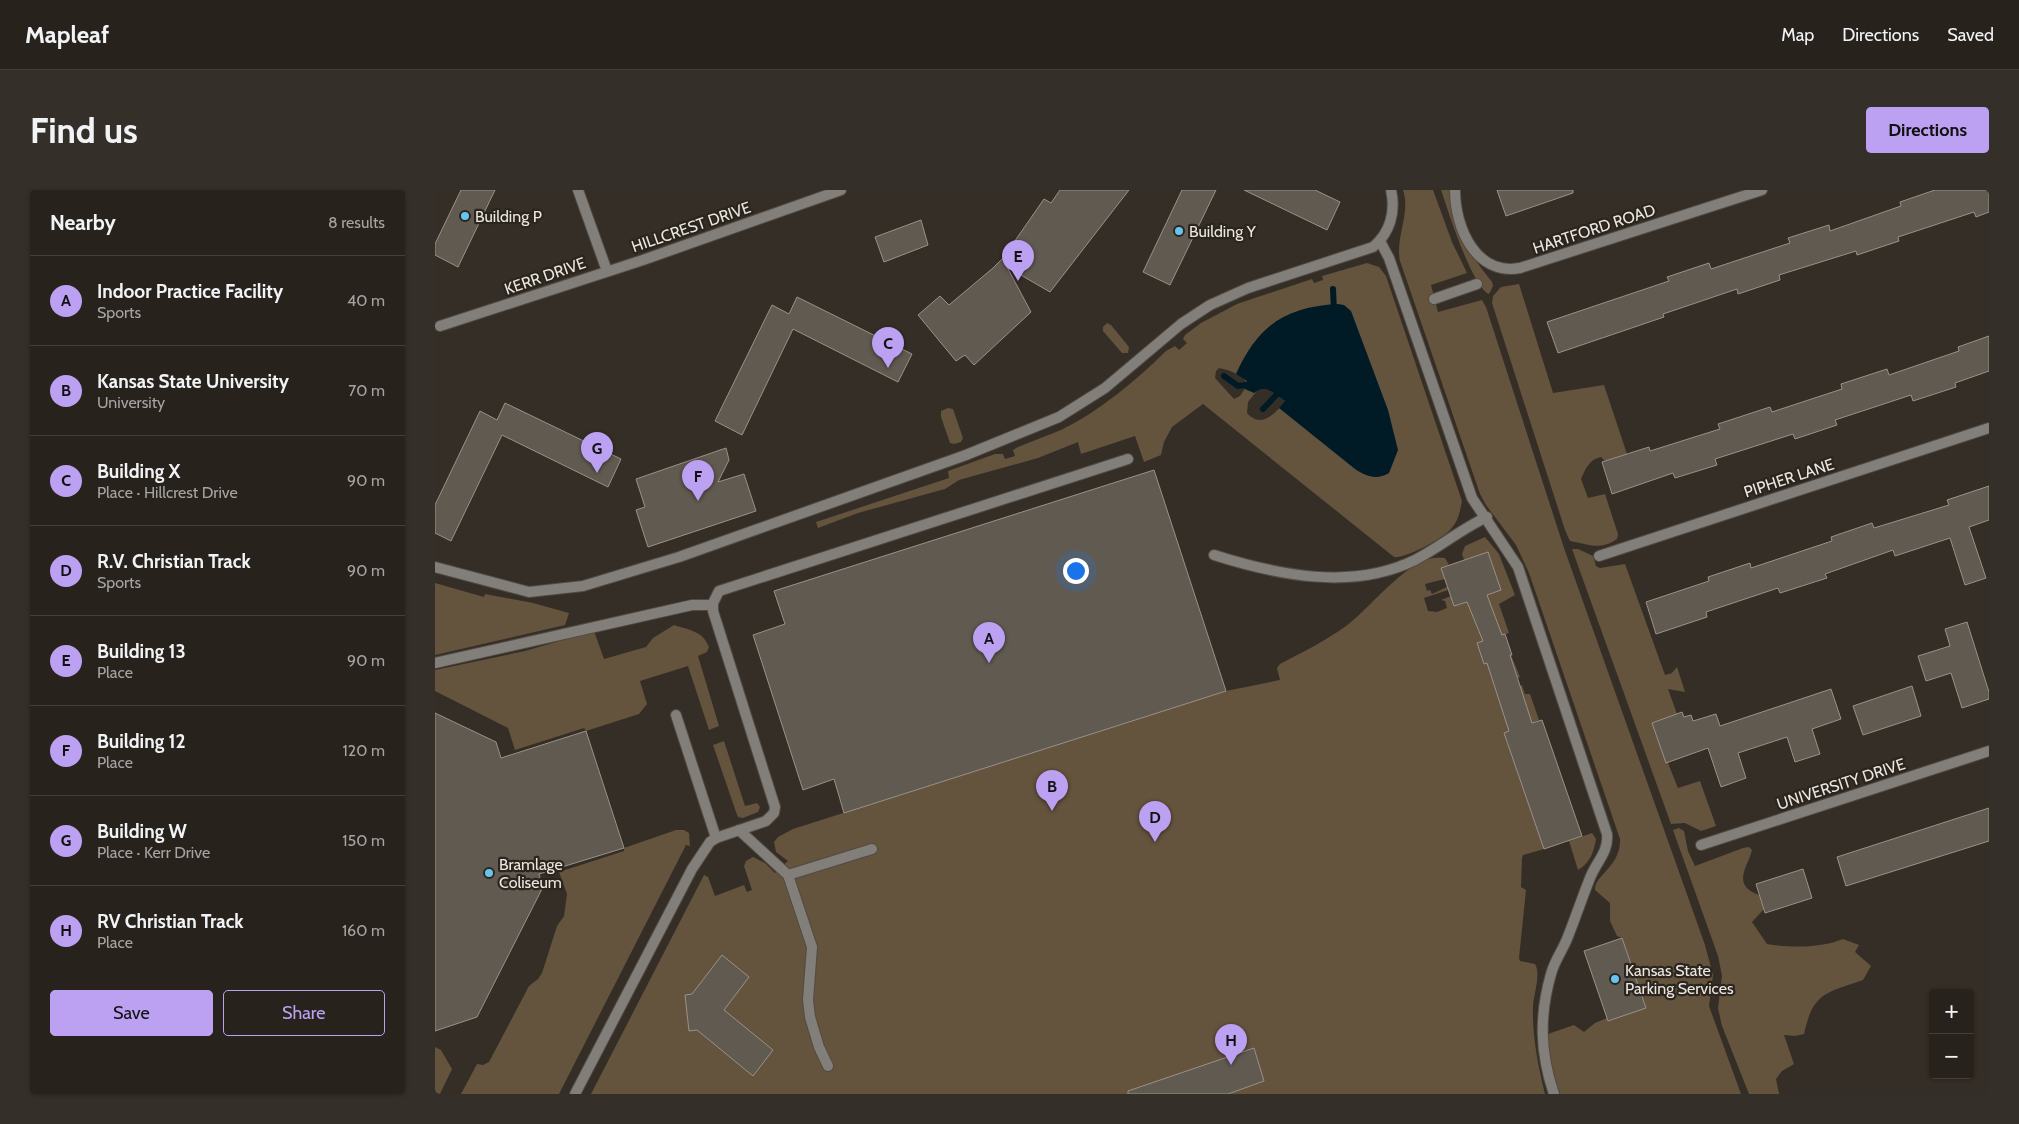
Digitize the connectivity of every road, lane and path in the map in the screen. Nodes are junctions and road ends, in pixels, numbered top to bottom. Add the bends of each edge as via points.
1 (578, 190) edge
2 (841, 190) edge
3 (1391, 190) edge
4 (1455, 190) edge
5 (1762, 190) edge
6 (1380, 241) junction
7 (607, 271) junction
8 (1477, 284) dead end
9 (1434, 299) dead end
10 (440, 326) dead end
11 (1989, 428) edge
12 (1128, 459) dead end
13 (1487, 518) junction
14 (1214, 554) dead end
15 (1599, 556) dead end
16 (435, 567) edge
17 (713, 605) junction
18 (435, 663) edge
19 (676, 715) dead end
20 (1989, 751) edge
21 (739, 830) junction
22 (716, 838) junction
23 (1701, 845) dead end
24 (872, 849) dead end
25 (788, 875) junction
26 (828, 1066) dead end
27 (575, 1094) edge
28 (1554, 1094) edge

1 - 7 street, KERR DRIVE
2 - 7 street, HILLCREST DRIVE
3 - 6 street via 1390,225
4 - 5 street, HARTFORD ROAD via 1456,209 1463,231 1480,258 1502,270 1521,268
6 - 13 street via 1389,258 1472,498
6 - 16 street via 1365,251 1248,288 1210,305 1181,324 1105,388 1059,417 966,454 679,557 583,586 529,592
7 - 10 street, KERR DRIVE
8 - 9 street
11 - 15 street, PIPHER LANE
12 - 17 street via 727,587 719,591
13 - 14 street via 1414,560 1389,571 1357,577 1296,574 1245,565
13 - 28 street via 1517,567 1607,834 1608,844 1593,870 1551,973 1542,1023 1542,1049
17 - 18 street via 692,605
17 - 21 street via 775,807 766,821
19 - 22 street
20 - 23 street, UNIVERSITY DRIVE
21 - 22 street
21 - 25 street
22 - 27 street via 693,869
24 - 25 street
25 - 26 street via 812,947 808,1000 810,1018

